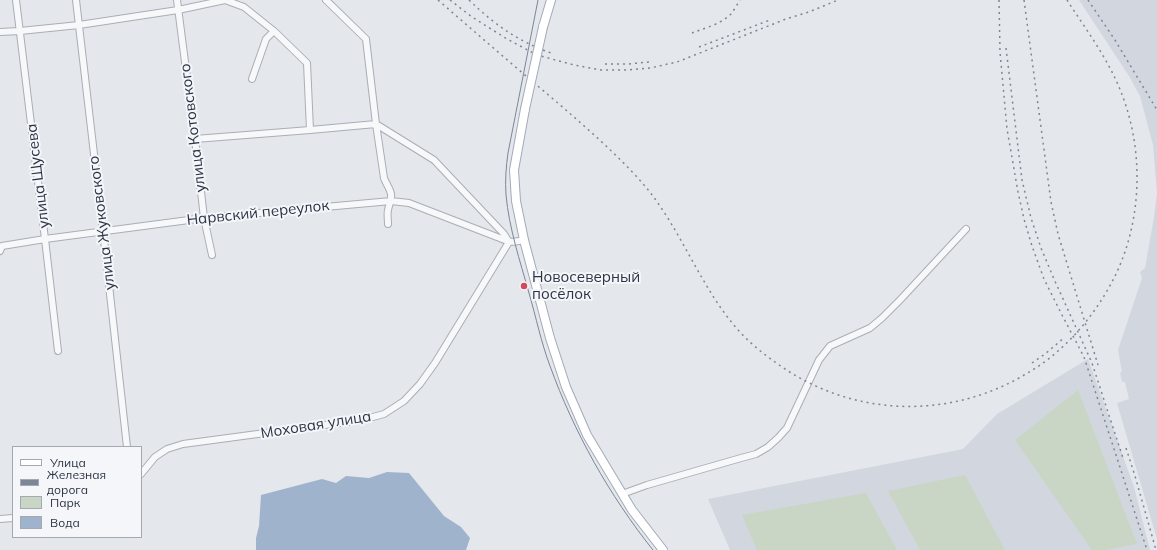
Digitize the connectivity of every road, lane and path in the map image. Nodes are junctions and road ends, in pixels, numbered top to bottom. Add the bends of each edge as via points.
1 (16, 0) edge
2 (76, 0) edge
3 (177, 0) edge
4 (326, 0) edge
5 (545, 0) edge
6 (551, 0) edge
7 (178, 10) junction
8 (79, 25) junction
9 (543, 27) junction
10 (274, 31) junction
11 (0, 32) edge
12 (20, 32) junction
13 (252, 79) dead end
14 (376, 124) junction
15 (310, 130) junction
16 (195, 139) junction
17 (391, 201) junction
18 (204, 218) junction
19 (388, 224) dead end
20 (966, 229) dead end
21 (103, 231) junction
22 (45, 238) junction
23 (524, 240) junction
24 (509, 242) junction
25 (1, 248) edge
26 (212, 255) dead end
27 (58, 351) dead end
28 (127, 446) edge
29 (142, 473) edge
30 (622, 494) junction
31 (12, 518) edge
32 (0, 520) edge
33 (663, 550) edge

1 - 12 street, улица Щусева
2 - 8 street, улица Жуковского
3 - 7 street, улица Котовского
4 - 14 street via 366,38
5 - 9 main road
6 - 9 main road
7 - 8 street
7 - 10 street via 225,0 244,7
7 - 16 street, улица Котовского
8 - 12 street
8 - 21 street, улица Жуковского
9 - 23 main road, bridge via 514,170 516,201
10 - 13 street via 266,39
10 - 15 street via 307,63
11 - 12 street
12 - 22 street, улица Щусева
14 - 15 street
14 - 17 street via 384,178 390,189
14 - 24 street via 434,160
15 - 16 street
16 - 18 street, улица Котовского
17 - 18 street, Нарвский переулок
17 - 19 street via 387,211
17 - 24 street, Нарвский переулок via 409,203
18 - 21 street, Нарвский переулок
18 - 26 street, улица Котовского
20 - 30 street via 882,318 870,328 830,346 824,352 787,428 768,447 756,454
21 - 22 street, Нарвский переулок
21 - 28 street, улица Жуковского
22 - 25 street, Нарвский переулок
22 - 27 street, улица Щусева
23 - 24 street
23 - 30 main road via 566,387 587,435
24 - 29 street, Моховая улица via 420,384 404,401 384,414 362,420 183,444 167,449 155,457
30 - 33 main road
31 - 32 street

